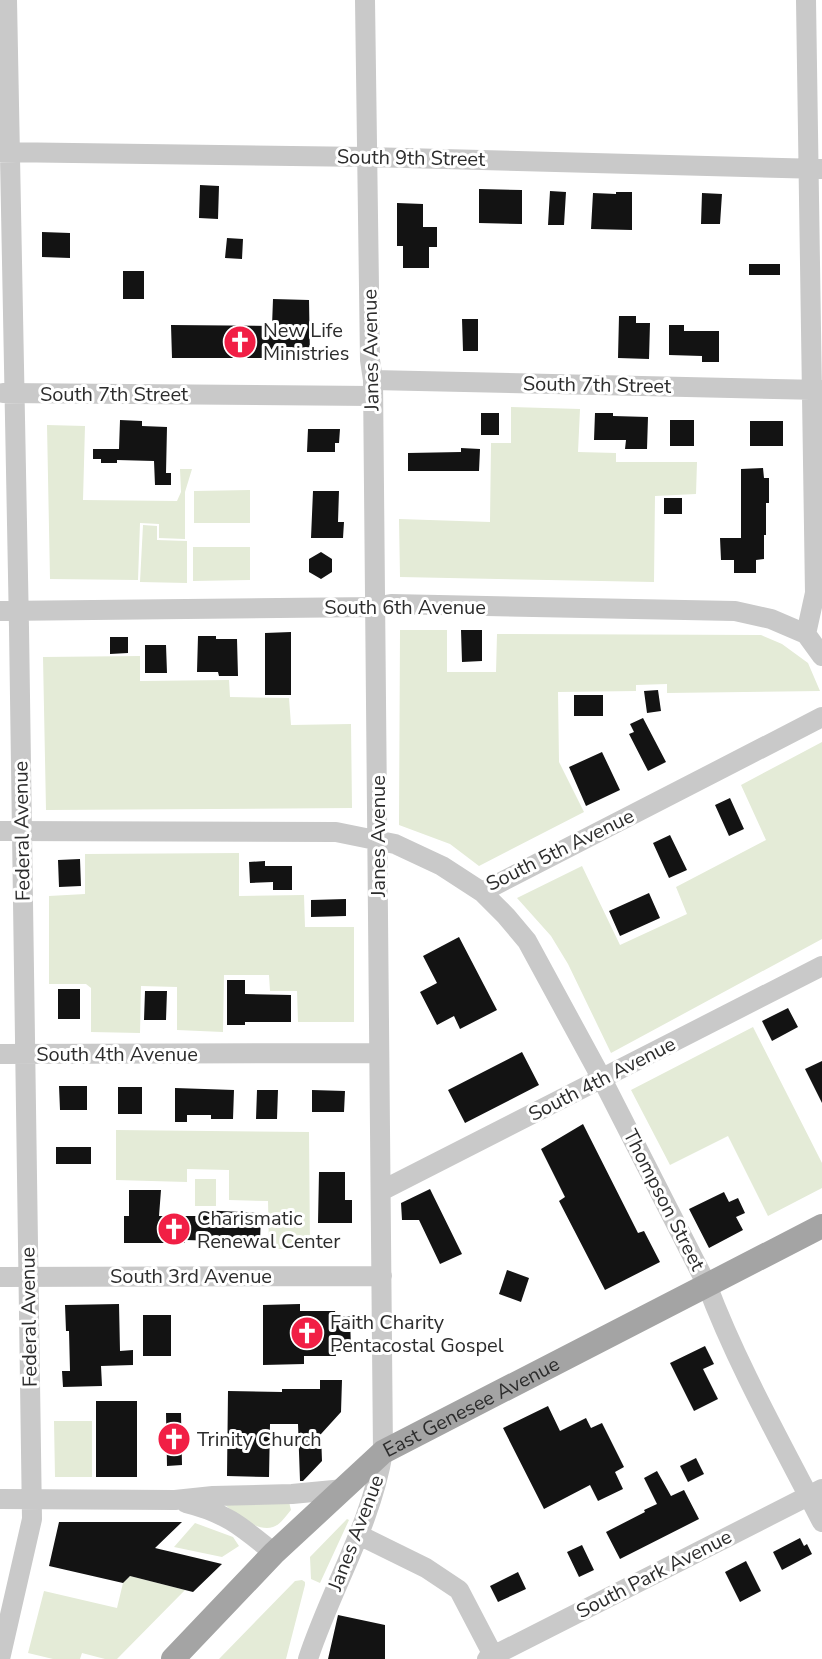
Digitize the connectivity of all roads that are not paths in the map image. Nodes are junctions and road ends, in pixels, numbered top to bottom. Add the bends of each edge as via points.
1 (7, 0) edge
2 (365, 0) edge
3 (806, 0) edge
4 (4, 152) edge
5 (367, 156) junction
6 (815, 168) edge
7 (372, 388) junction
8 (816, 390) edge
9 (7, 393) edge
10 (375, 607) junction
11 (9, 611) edge
12 (806, 634) junction
13 (822, 656) edge
14 (822, 717) edge
15 (0, 831) edge
16 (22, 831) junction
17 (378, 840) junction
18 (482, 892) junction
19 (822, 966) edge
20 (379, 1053) junction
21 (0, 1054) edge
22 (25, 1054) junction
23 (602, 1079) junction
24 (381, 1191) junction
25 (822, 1226) edge
26 (382, 1276) junction
27 (0, 1277) edge
28 (29, 1277) junction
29 (707, 1285) junction
30 (383, 1452) junction
31 (344, 1489) junction
32 (815, 1493) edge
33 (0, 1499) edge
34 (31, 1499) junction
35 (175, 1500) junction
36 (822, 1522) edge
37 (359, 1535) junction
38 (274, 1553) junction
39 (492, 1658) edge
40 (0, 1659) edge
41 (173, 1659) edge
42 (308, 1659) edge

1 - 4 street, Federal Avenue
2 - 5 street, Janes Avenue
3 - 6 street
4 - 5 street, South 9th Street
4 - 9 street, Federal Avenue
5 - 6 street, South 9th Street
5 - 7 street, Janes Avenue
6 - 8 street
7 - 8 street, South 7th Street
7 - 9 street, South 7th Street
7 - 10 street, Janes Avenue
8 - 12 street via 814,593
9 - 11 street, Federal Avenue
10 - 11 street, South 6th Avenue
10 - 12 street, South 6th Avenue via 391,604 735,611 771,619
10 - 17 street, Janes Avenue
11 - 16 street, Federal Avenue
12 - 13 street
14 - 18 street, South 5th Avenue
15 - 16 street, South 5th Avenue
16 - 17 street, South 5th Avenue via 336,832
16 - 22 street, Federal Avenue
17 - 18 street, South 5th Avenue via 414,852
17 - 20 street, Janes Avenue
18 - 23 street, Thompson Street via 527,941
19 - 23 street, South 4th Avenue
20 - 22 street, South 4th Avenue
20 - 24 street, Janes Avenue
21 - 22 street, South 4th Avenue
22 - 28 street, Federal Avenue
23 - 24 street, South 4th Avenue
23 - 29 street, Thompson Street
24 - 26 street, Janes Avenue
25 - 29 main road, East Genesee Avenue
26 - 28 street, South 3rd Avenue
26 - 30 street, Janes Avenue
27 - 28 street, South 3rd Avenue
28 - 34 street, Federal Avenue
29 - 30 main road, East Genesee Avenue
29 - 32 street, Thompson Street via 748,1377
30 - 31 main road, East Genesee Avenue
30 - 37 street, Janes Avenue
31 - 35 street
31 - 38 main road, East Genesee Avenue
32 - 36 street, Thompson Street
32 - 39 street, South Park Avenue
33 - 34 street
34 - 35 street
34 - 40 street, Federal Avenue via 32,1519
35 - 38 street via 233,1520
37 - 39 street via 426,1568 459,1590
37 - 42 street, Janes Avenue
38 - 41 main road, East Genesee Avenue

